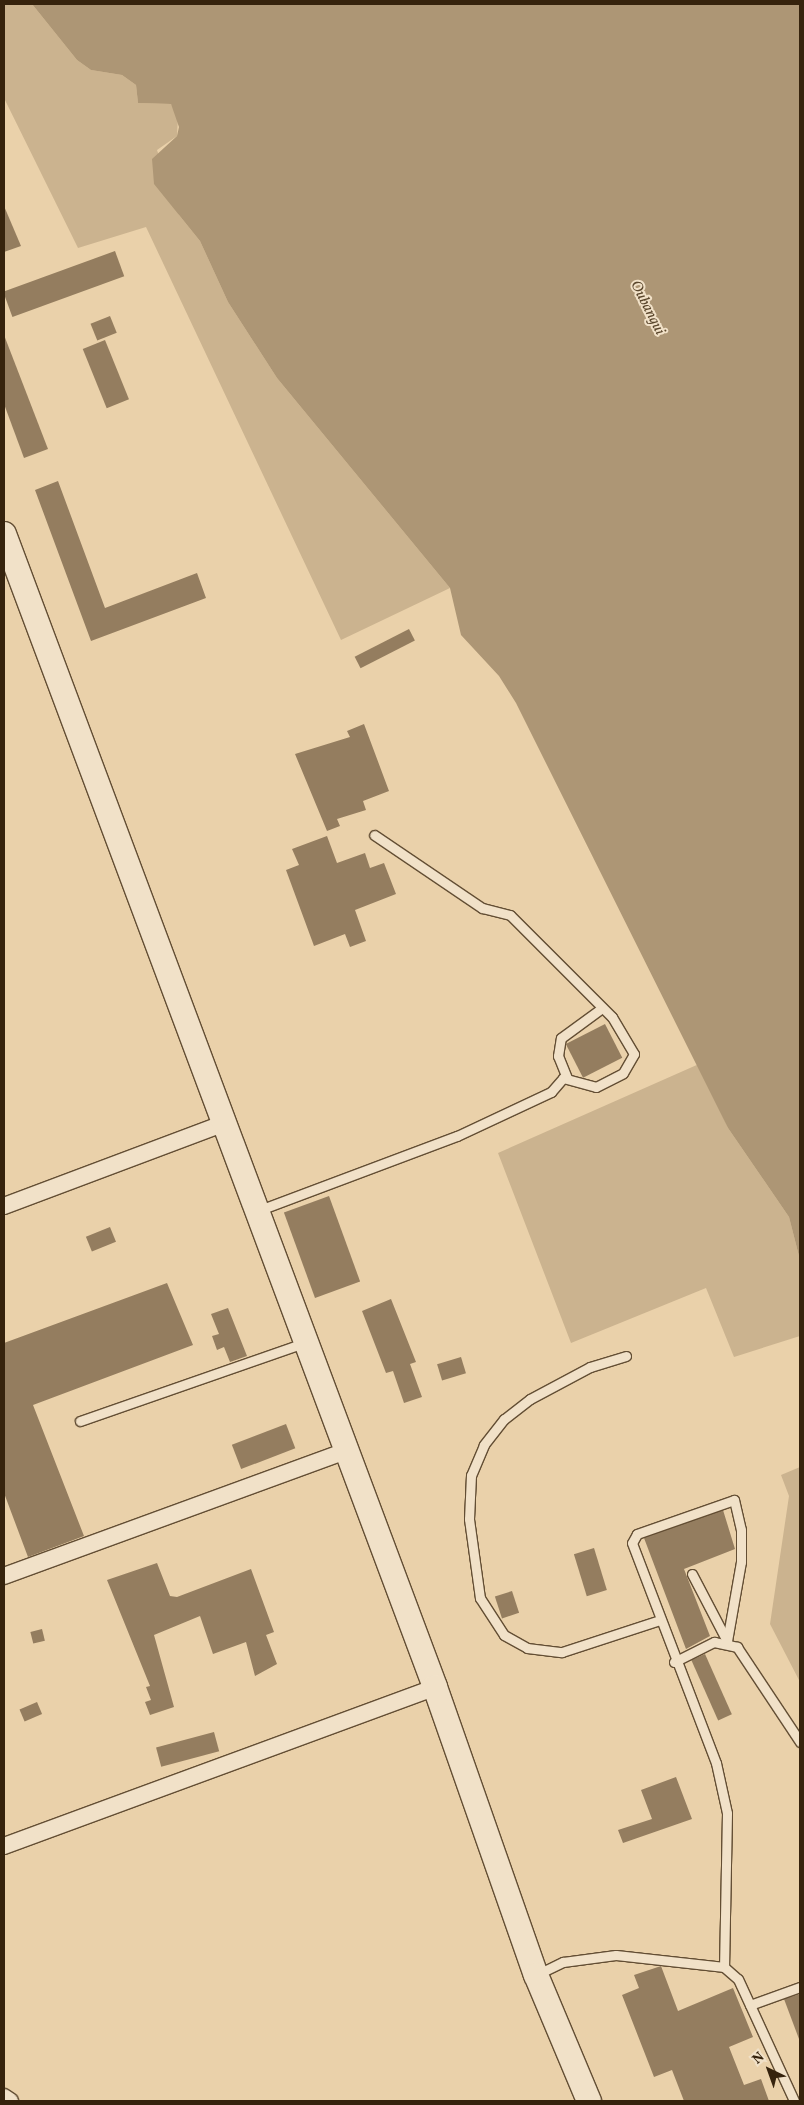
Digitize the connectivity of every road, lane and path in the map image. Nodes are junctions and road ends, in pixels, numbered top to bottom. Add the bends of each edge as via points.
1 (4, 534) edge
2 (374, 836) dead end
3 (602, 1008) junction
4 (568, 1078) junction
5 (225, 1123) junction
6 (4, 1206) edge
7 (257, 1211) junction
8 (304, 1343) junction
9 (626, 1356) dead end
10 (80, 1421) dead end
11 (346, 1450) junction
12 (692, 1574) dead end
13 (4, 1576) edge
14 (660, 1620) junction
15 (727, 1641) junction
16 (674, 1662) junction
17 (435, 1687) junction
18 (800, 1742) edge
19 (4, 1846) edge
20 (724, 1967) junction
21 (536, 1975) junction
22 (800, 1987) edge
23 (750, 2005) junction
24 (4, 2097) edge
25 (10, 2101) edge
26 (589, 2101) edge
27 (794, 2101) edge

1 - 5 street
2 - 3 lane via 482,908 510,915
3 - 4 lane via 561,1038 558,1056
3 - 4 lane via 634,1054 623,1073 596,1088 575,1084
4 - 7 lane via 550,1092 457,1136
5 - 6 street
5 - 7 street
7 - 8 street
8 - 10 lane
8 - 11 street
9 - 14 lane via 590,1366 504,1419 484,1445 472,1475 469,1518 480,1598 504,1635 526,1648 562,1652
11 - 13 street
11 - 17 street
12 - 15 lane
14 - 15 lane via 632,1543 634,1537 730,1498 737,1502 741,1562
14 - 16 lane
15 - 16 lane via 714,1642
15 - 18 lane via 737,1647
16 - 20 lane via 716,1763 726,1813
17 - 19 street
17 - 21 street
20 - 21 lane via 616,1955 563,1962
20 - 23 lane via 738,1979
21 - 26 street
22 - 23 lane
23 - 27 lane
24 - 25 street

